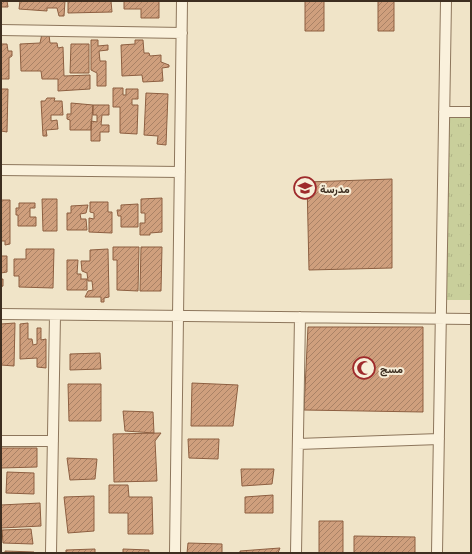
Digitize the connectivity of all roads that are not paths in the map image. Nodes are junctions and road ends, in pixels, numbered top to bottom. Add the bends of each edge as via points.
1 (182, 1) edge
2 (446, 1) edge
3 (1, 30) edge
4 (182, 33) junction
5 (444, 112) junction
6 (471, 112) edge
7 (1, 170) edge
8 (180, 172) junction
9 (1, 314) edge
10 (55, 315) junction
11 (178, 316) junction
12 (300, 317) junction
13 (441, 319) junction
14 (471, 320) edge
15 (439, 439) junction
16 (1, 440) edge
17 (53, 441) junction
18 (298, 444) junction
19 (51, 553) edge
20 (175, 553) edge
21 (296, 553) edge
22 (437, 553) edge

1 - 4 street
2 - 5 street
3 - 4 street
4 - 8 street
5 - 6 street
5 - 13 street
7 - 8 street
8 - 11 street
9 - 10 street
10 - 11 street
10 - 17 street
11 - 12 street
11 - 20 street
12 - 13 street
12 - 18 street
13 - 14 street
13 - 15 street
15 - 18 street
15 - 22 street
16 - 17 street
17 - 19 street
18 - 21 street

